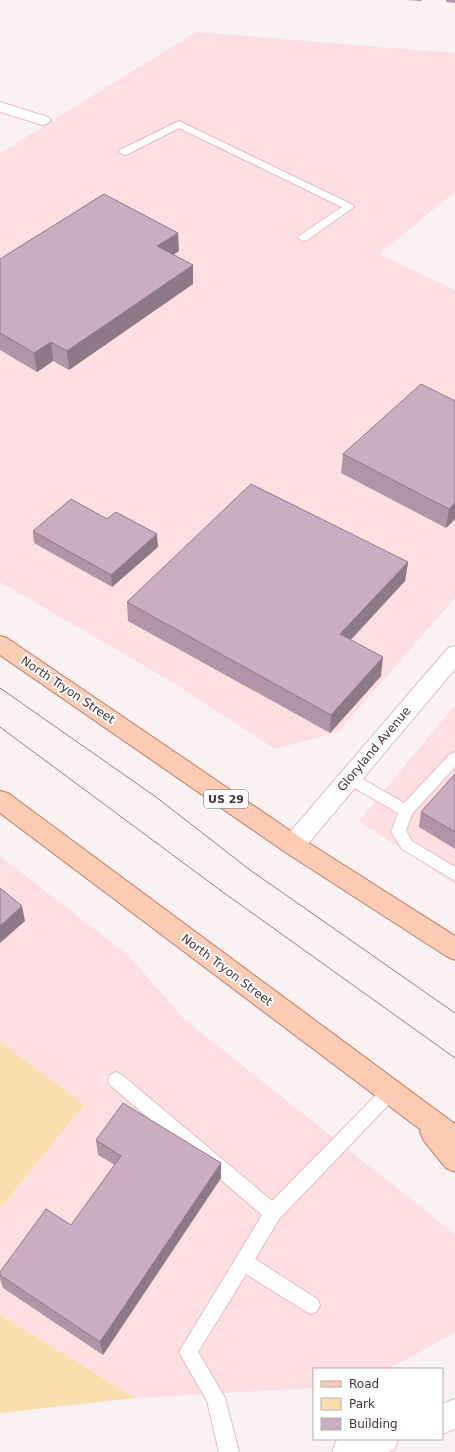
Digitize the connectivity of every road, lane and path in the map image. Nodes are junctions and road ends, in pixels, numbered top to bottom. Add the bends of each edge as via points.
1 (0, 107) edge
2 (43, 120) dead end
3 (124, 152) dead end
4 (303, 238) dead end
5 (0, 644) edge
6 (454, 656) edge
7 (455, 758) edge
8 (349, 778) junction
9 (0, 800) edge
10 (406, 811) junction
11 (293, 845) junction
12 (455, 875) edge
13 (455, 949) edge
14 (116, 1080) dead end
15 (390, 1092) junction
16 (417, 1112) junction
17 (455, 1140) edge
18 (455, 1159) edge
19 (273, 1213) junction
20 (243, 1262) junction
21 (311, 1305) dead end
22 (455, 1414) edge
23 (443, 1419) edge
24 (381, 1440) edge
25 (229, 1452) edge
26 (347, 1452) edge

1 - 2 street
3 - 4 lane via 179,124 349,207
5 - 11 main road, North Tryon Street / US 29
6 - 8 street, Gloryland Avenue
7 - 10 lane
8 - 10 lane
8 - 11 street, Gloryland Avenue
9 - 15 main road, North Tryon Street
10 - 12 lane via 398,832 407,845
11 - 13 main road, North Tryon Street / US 29
14 - 19 lane
15 - 16 main road, North Tryon Street
15 - 19 lane
16 - 17 main road, North Tryon Street
16 - 18 main road
19 - 20 lane
20 - 21 lane
20 - 25 lane via 188,1352 216,1398
22 - 23 street
24 - 26 street

